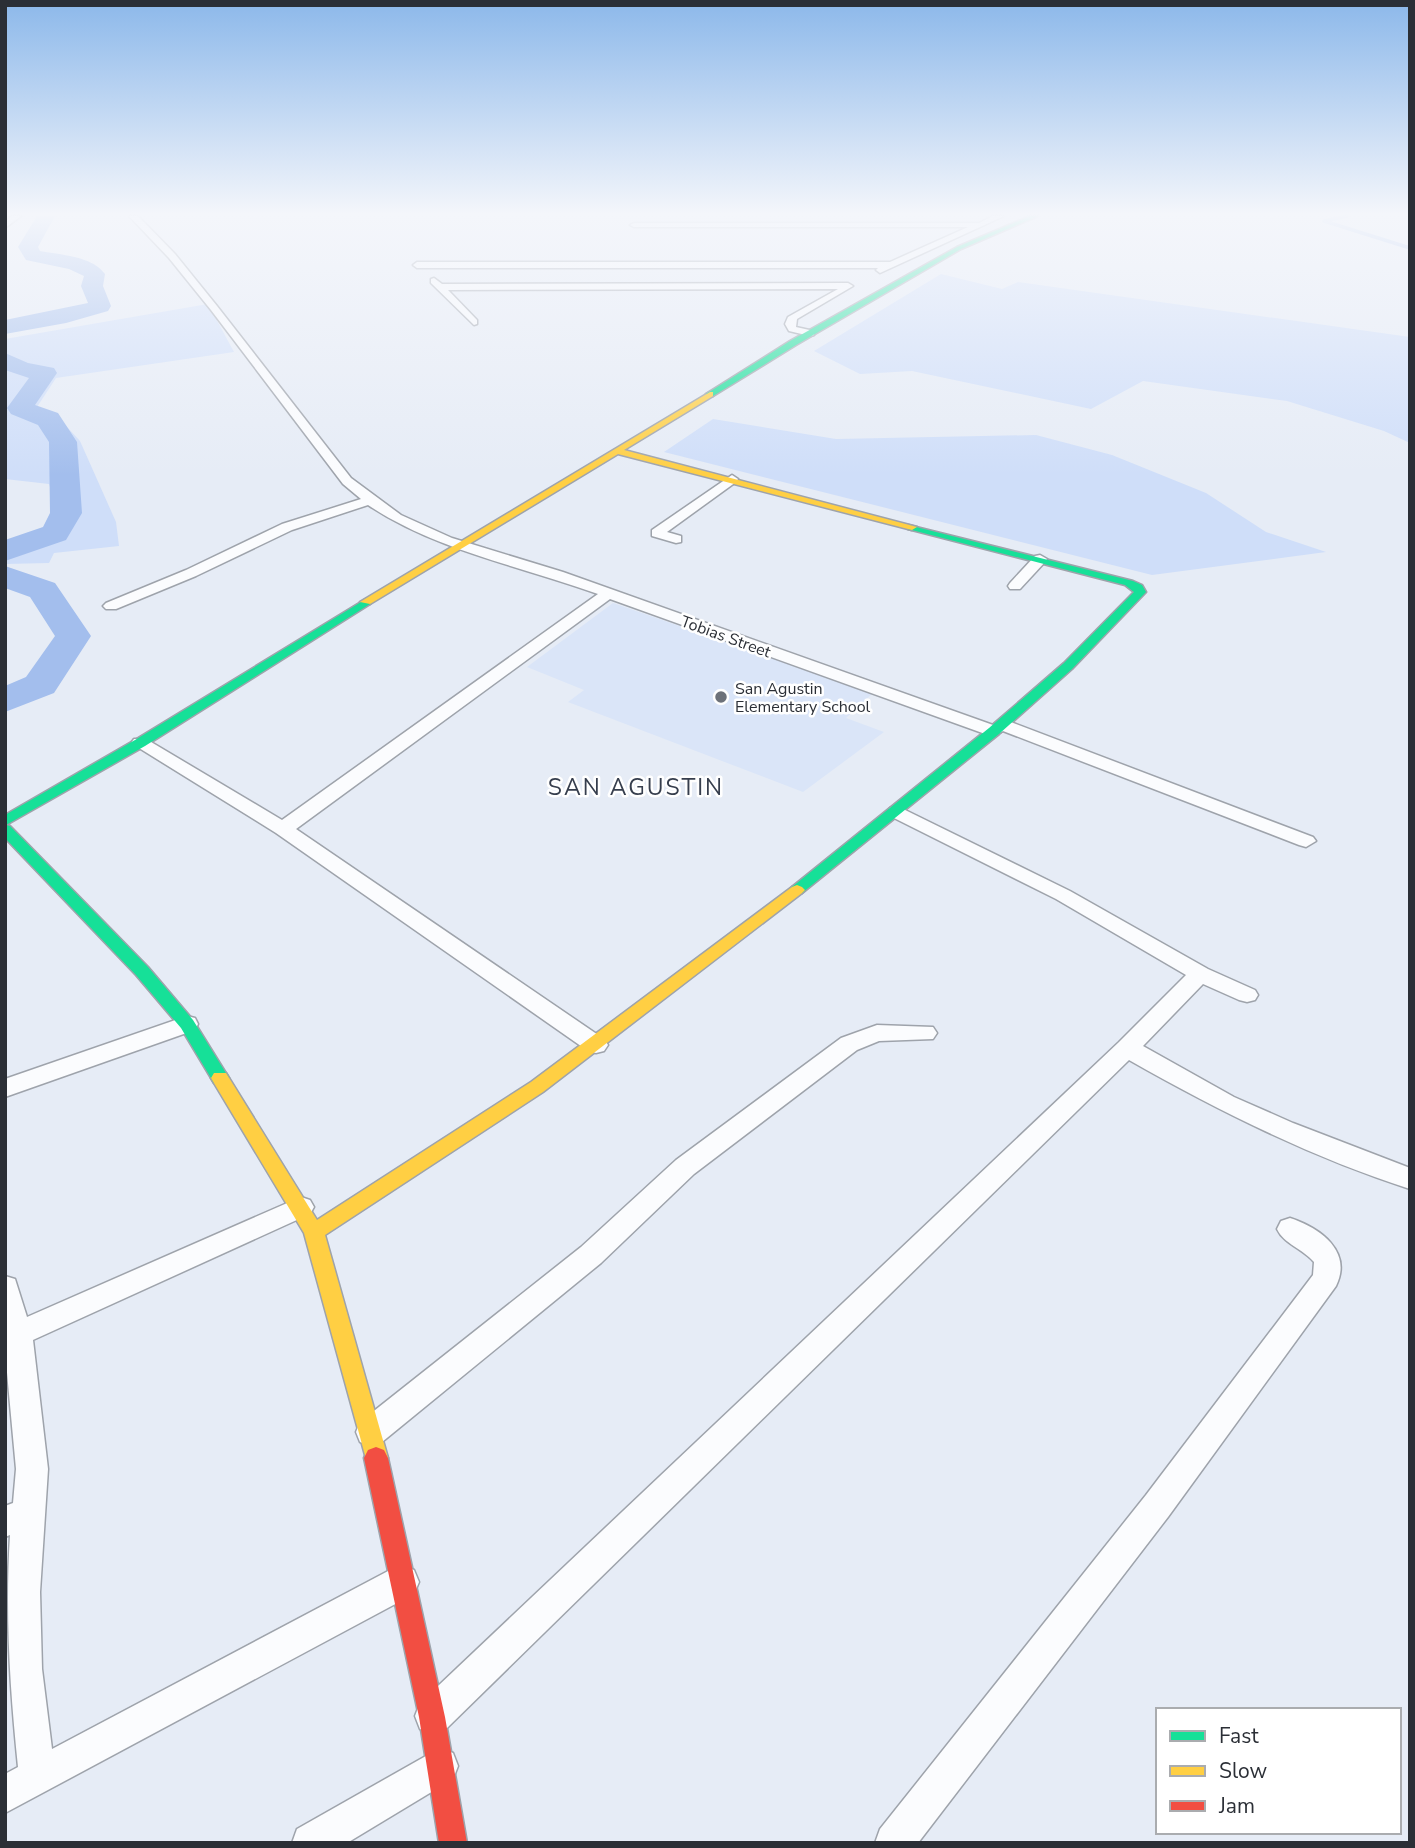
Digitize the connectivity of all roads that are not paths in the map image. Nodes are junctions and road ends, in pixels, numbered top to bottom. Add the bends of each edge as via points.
1 (208, 302) edge
2 (455, 302) edge
3 (819, 302) edge
4 (864, 302) edge
5 (474, 322) dead end
6 (810, 333) junction
7 (618, 451) junction
8 (732, 479) junction
9 (368, 501) junction
10 (676, 540) dead end
11 (457, 545) junction
12 (1040, 559) junction
13 (1015, 586) dead end
14 (608, 594) junction
15 (111, 606) dead end
16 (998, 728) junction
17 (140, 743) junction
18 (897, 812) junction
19 (5, 821) edge
20 (5, 829) edge
21 (283, 830) junction
22 (1306, 841) dead end
23 (1200, 974) junction
24 (1247, 995) dead end
25 (187, 1024) junction
26 (925, 1032) dead end
27 (596, 1045) junction
28 (1126, 1048) junction
29 (5, 1088) edge
30 (1410, 1179) edge
31 (302, 1207) junction
32 (1290, 1229) dead end
33 (314, 1233) junction
34 (5, 1287) edge
35 (18, 1334) junction
36 (371, 1432) junction
37 (17, 1517) edge
38 (402, 1581) junction
39 (432, 1717) junction
40 (441, 1765) junction
41 (37, 1777) junction
42 (5, 1794) edge
43 (311, 1843) edge
44 (453, 1843) edge
45 (894, 1843) edge

1 - 9 street, Tobias Street via 347,481
2 - 5 street
3 - 6 street via 793,317 790,324
4 - 6 street
6 - 7 street
7 - 8 street
7 - 11 street
8 - 10 street via 657,533
8 - 12 street
9 - 11 street, Tobias Street via 414,530
9 - 15 street via 287,527
11 - 14 street, Tobias Street
11 - 17 street
12 - 13 street
12 - 16 street via 1129,583 1140,592 1068,666
14 - 16 street, Tobias Street
14 - 21 street
16 - 18 street
16 - 22 street, Tobias Street
17 - 19 street
17 - 21 street
18 - 23 street via 1100,915
18 - 27 street
20 - 25 street
21 - 27 street
23 - 24 street
23 - 28 street
25 - 29 street
25 - 31 street
26 - 36 street via 877,1033 849,1044 685,1167 591,1255
27 - 33 street
28 - 30 street via 1225,1103
28 - 39 street
31 - 33 street
31 - 35 street
32 - 45 street via 1328,1259 1326,1278 1157,1506
33 - 36 street
34 - 35 street
35 - 37 street via 32,1469
36 - 38 street
37 - 41 street via 25,1669
38 - 39 street
38 - 41 street
39 - 40 street
40 - 43 street
40 - 44 street
41 - 42 street

